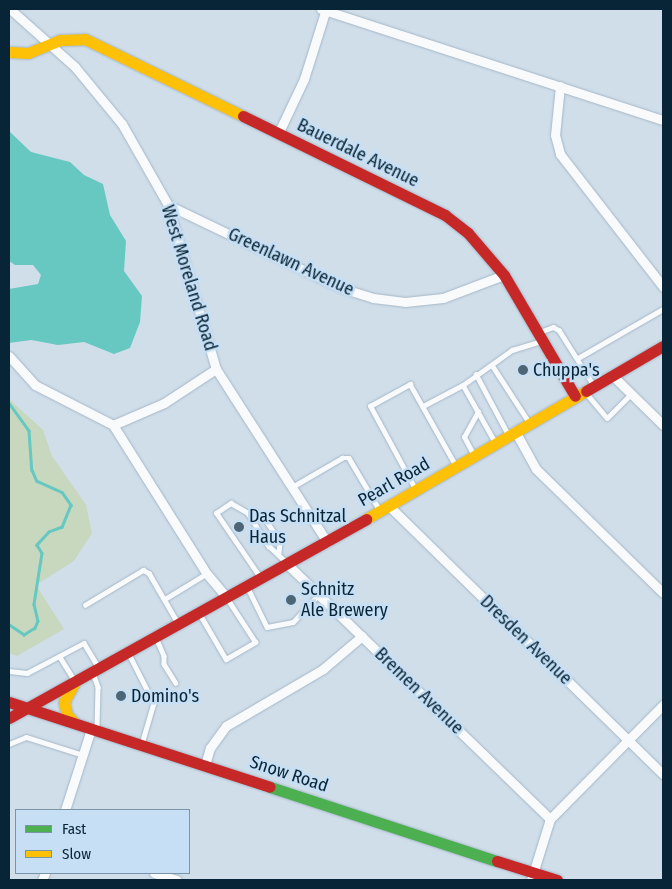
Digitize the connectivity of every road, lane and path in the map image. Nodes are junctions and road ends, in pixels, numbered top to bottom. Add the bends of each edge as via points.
1 (10, 9) edge
2 (324, 9) edge
3 (51, 43) junction
4 (9, 52) edge
5 (560, 86) junction
6 (663, 120) edge
7 (278, 134) junction
8 (168, 205) junction
9 (504, 275) junction
10 (663, 287) edge
11 (663, 309) edge
12 (539, 338) junction
13 (663, 346) edge
14 (9, 356) edge
15 (578, 358) junction
16 (492, 365) junction
17 (216, 369) junction
18 (476, 374) junction
19 (613, 376) junction
20 (463, 385) junction
21 (584, 391) junction
22 (632, 393) junction
23 (423, 406) junction
24 (478, 412) junction
25 (529, 423) junction
26 (113, 425) junction
27 (663, 425) edge
28 (512, 433) junction
29 (496, 442) junction
30 (474, 455) junction
31 (456, 465) junction
32 (292, 487) junction
33 (415, 489) junction
34 (384, 508) junction
35 (248, 513) junction
36 (327, 542) junction
37 (279, 553) junction
38 (287, 564) junction
39 (207, 574) junction
40 (260, 578) junction
41 (246, 586) junction
42 (663, 593) edge
43 (318, 595) junction
44 (226, 597) junction
45 (165, 600) junction
46 (85, 605) dead end
47 (200, 612) junction
48 (179, 624) junction
49 (362, 636) junction
50 (155, 637) junction
51 (128, 652) junction
52 (60, 656) junction
53 (9, 670) edge
54 (95, 670) junction
55 (75, 682) junction
56 (176, 684) dead end
57 (9, 702) edge
58 (663, 705) edge
59 (27, 708) junction
60 (9, 718) edge
61 (75, 723) junction
62 (94, 729) junction
63 (627, 739) junction
64 (9, 744) edge
65 (142, 745) junction
66 (83, 755) junction
67 (205, 765) junction
68 (663, 774) edge
69 (65, 809) edge
70 (550, 819) junction
71 (157, 874) edge
72 (533, 876) edge
73 (177, 880) edge
74 (557, 880) edge

1 - 3 street, West Moreland Road
2 - 5 street
2 - 7 street via 304,79
3 - 4 main road, Bauerdale Avenue via 28,53
3 - 7 main road, Bauerdale Avenue via 72,37 85,39
3 - 8 street, West Moreland Road via 122,124
5 - 6 street
5 - 10 street via 555,135 560,154
7 - 9 main road, Bauerdale Avenue via 445,215 468,233
8 - 9 street, Greenlawn Avenue via 341,288 373,298 405,302 443,298
8 - 17 street, West Moreland Road
9 - 12 main road, Bauerdale Avenue
11 - 15 lane
12 - 15 lane via 556,328
12 - 16 lane via 512,350
12 - 21 main road, Bauerdale Avenue
13 - 19 main road, Pearl Road
14 - 26 street via 35,385
15 - 21 lane
16 - 18 lane
16 - 25 lane
17 - 26 street via 164,403
17 - 32 street, West Moreland Road
18 - 20 lane
18 - 28 lane
19 - 21 main road, Pearl Road
19 - 22 street
20 - 23 lane
20 - 24 lane
21 - 22 lane via 607,418
21 - 25 main road, Pearl Road
22 - 27 street
23 - 31 lane
23 - 33 lane via 410,384 370,406
24 - 29 lane
24 - 30 lane via 464,437
25 - 28 main road, Pearl Road
26 - 39 street
28 - 29 main road, Pearl Road
28 - 42 street via 536,468
29 - 30 main road, Pearl Road
30 - 31 main road, Pearl Road
31 - 33 main road, Pearl Road
32 - 34 lane via 342,458 349,458
32 - 36 street, West Moreland Road
33 - 34 main road, Pearl Road
34 - 36 main road, Pearl Road
34 - 63 street, Dresden Avenue
35 - 37 lane via 269,546
35 - 37 lane via 262,514 280,542
35 - 40 lane via 231,503 216,512
36 - 38 main road, Pearl Road
37 - 38 lane
38 - 40 main road, Pearl Road
38 - 43 street, Bremen Avenue
39 - 44 street
39 - 45 lane
40 - 41 main road, Pearl Road
41 - 43 lane via 267,627 293,622
41 - 44 main road, Pearl Road
43 - 49 street, Bremen Avenue
44 - 47 main road, Pearl Road
44 - 47 lane via 255,642 226,659
45 - 46 lane via 149,573 141,570
45 - 48 lane
47 - 48 main road, Pearl Road
48 - 50 main road, Pearl Road
49 - 67 street via 323,669 226,726 215,740
49 - 70 street, Bremen Avenue
50 - 51 main road, Pearl Road
50 - 56 lane
51 - 54 main road, Pearl Road
51 - 65 lane via 154,703
52 - 53 lane via 27,673
52 - 54 lane via 84,643
52 - 55 lane
54 - 55 main road, Pearl Road
54 - 62 lane via 99,718
55 - 59 main road, Pearl Road
55 - 61 main road via 64,702 67,715
57 - 59 main road, Snow Road
58 - 63 street
59 - 60 main road, Pearl Road
59 - 61 main road, Snow Road
61 - 62 main road, Snow Road
62 - 65 main road, Snow Road
62 - 66 street
63 - 68 street, Dresden Avenue
63 - 70 street
64 - 66 lane via 26,737
65 - 67 main road, Snow Road
66 - 69 street
67 - 72 main road, Snow Road
70 - 72 street
71 - 73 street
72 - 74 main road, Snow Road

